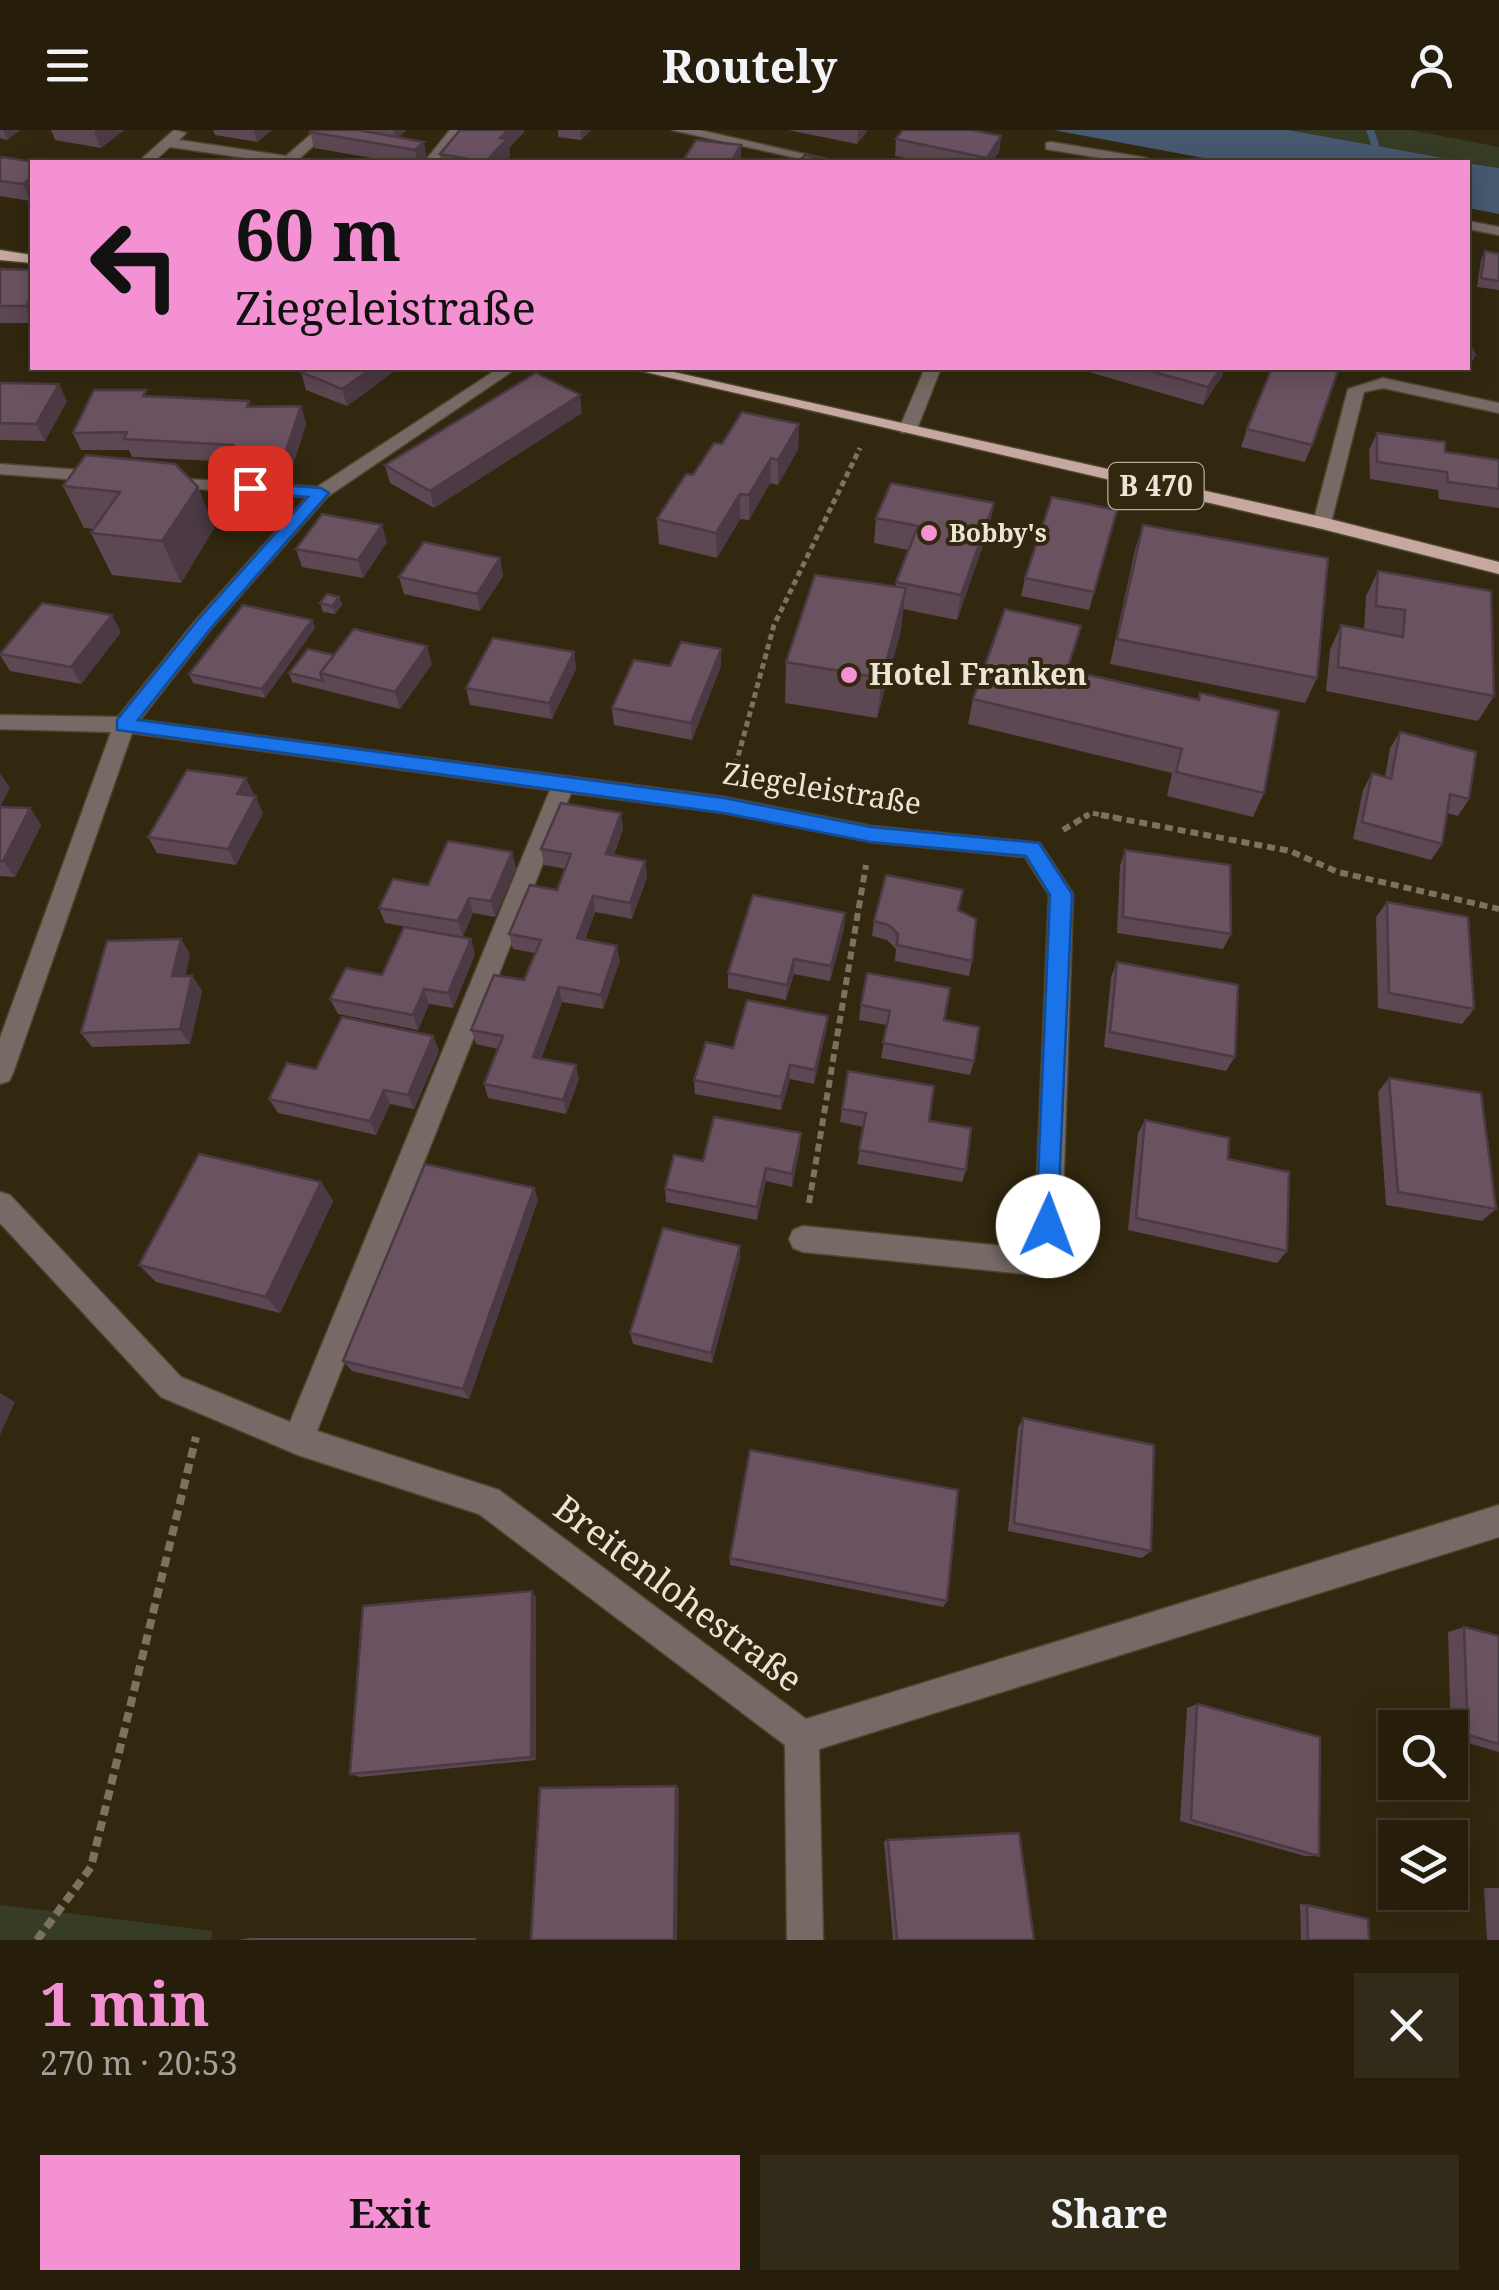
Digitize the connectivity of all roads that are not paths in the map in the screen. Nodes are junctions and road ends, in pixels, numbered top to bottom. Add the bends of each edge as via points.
1 (183, 130) edge
2 (324, 130) edge
3 (457, 130) edge
4 (678, 130) edge
5 (1050, 138) edge
6 (168, 143) junction
7 (147, 160) edge
8 (280, 160) edge
9 (295, 160) edge
10 (433, 160) edge
11 (822, 160) edge
12 (1139, 160) edge
13 (1470, 225) edge
14 (1499, 231) edge
15 (0, 255) edge
16 (30, 258) edge
17 (507, 370) edge
18 (645, 370) edge
19 (932, 370) edge
20 (1499, 408) edge
21 (908, 429) junction
22 (0, 469) edge
23 (321, 493) junction
24 (1322, 523) junction
25 (1499, 568) edge
26 (0, 722) edge
27 (124, 725) junction
28 (563, 785) junction
29 (0, 1072) edge
30 (0, 1204) edge
31 (804, 1238) road end
32 (298, 1440) junction
33 (1499, 1521) edge
34 (802, 1738) junction
35 (805, 1940) edge

1 - 6 street
2 - 9 street
3 - 10 street
4 - 11 street
5 - 12 street
6 - 7 street
6 - 8 street
13 - 14 street
15 - 16 main road
17 - 23 street
18 - 21 main road, B 470
19 - 21 street
20 - 24 street via 1383,383 1356,389
21 - 24 main road, B 470
22 - 23 street
23 - 27 street
24 - 25 main road, B 470
26 - 27 street, Ziegeleistraße
27 - 28 street, Ziegeleistraße
27 - 29 street
28 - 31 street, Ziegeleistraße via 724,805 871,834 1032,849 1061,894 1047,1263
28 - 32 street
30 - 32 street, Breitenlohestraße via 171,1387
32 - 34 street, Breitenlohestraße via 488,1501
33 - 34 street, Breitenlohestraße
34 - 35 street

